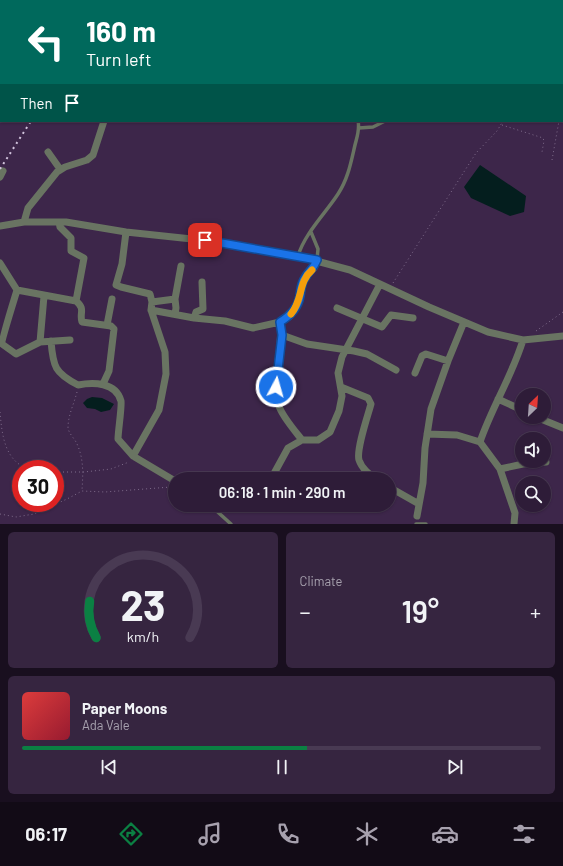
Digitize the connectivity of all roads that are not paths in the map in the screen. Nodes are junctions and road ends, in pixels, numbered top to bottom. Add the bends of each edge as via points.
1 (104, 122) edge
2 (358, 122) edge
3 (383, 122) edge
4 (359, 128) junction
5 (48, 152) dead end
6 (60, 169) junction
7 (24, 222) junction
8 (59, 222) junction
9 (10, 225) junction
10 (0, 226) edge
11 (0, 232) edge
12 (126, 232) junction
13 (311, 232) junction
14 (298, 256) junction
15 (317, 260) junction
16 (0, 263) edge
17 (181, 266) dead end
18 (202, 282) dead end
19 (380, 284) junction
20 (17, 290) junction
21 (44, 296) junction
22 (112, 298) dead end
23 (175, 299) junction
24 (76, 301) junction
25 (152, 302) junction
26 (337, 308) dead end
27 (151, 310) junction
28 (175, 314) junction
29 (194, 318) junction
30 (413, 318) dead end
31 (362, 319) junction
32 (280, 322) junction
33 (464, 322) junction
34 (107, 325) junction
35 (282, 335) junction
36 (1, 336) edge
37 (563, 336) edge
38 (70, 340) dead end
39 (522, 340) junction
40 (51, 341) junction
41 (40, 342) junction
42 (346, 350) junction
43 (448, 361) junction
44 (396, 370) dead end
45 (415, 373) dead end
46 (103, 384) junction
47 (341, 387) junction
48 (498, 399) junction
49 (515, 407) edge
50 (551, 423) edge
51 (563, 428) edge
52 (427, 434) junction
53 (302, 440) junction
54 (480, 442) junction
55 (133, 456) junction
56 (515, 466) edge
57 (500, 469) junction
58 (275, 472) edge
59 (367, 472) edge
60 (168, 477) edge
61 (396, 491) edge
62 (419, 504) junction
63 (218, 512) edge
64 (416, 520) edge
65 (231, 524) edge
66 (426, 524) edge
67 (514, 524) edge

1 - 6 street via 92,155 87,160
2 - 4 lane
3 - 4 lane via 373,127
4 - 13 lane via 345,182
5 - 6 street
6 - 7 street via 28,208
7 - 8 street
7 - 9 street
8 - 12 street
8 - 24 street via 60,227 71,238 71,251 84,258
9 - 10 street
9 - 11 street via 9,229
12 - 14 street via 212,241
12 - 25 street via 122,264 116,284 121,288 150,294
13 - 14 lane
13 - 15 lane via 318,249
14 - 15 street
15 - 19 street via 350,270
15 - 32 street via 314,268 304,278 294,310 289,317
16 - 20 street
17 - 23 street
18 - 29 street via 203,309 196,312
19 - 31 street
19 - 33 street
20 - 21 street
20 - 36 street via 8,323
21 - 24 street
21 - 41 street
22 - 34 street
23 - 25 street
23 - 28 street
24 - 34 street via 82,308 82,322
25 - 27 street
26 - 31 street
27 - 28 street
27 - 55 street via 165,352 166,374 159,410
28 - 29 street
29 - 32 street via 225,321 253,328
30 - 31 street via 391,316 382,327
31 - 42 street
32 - 35 street
33 - 39 street via 488,332
33 - 43 street
34 - 46 street via 114,330 108,371
35 - 42 street via 307,344
35 - 53 street via 276,387 279,407
36 - 41 street via 2,344 16,354
37 - 39 street
38 - 40 street
39 - 48 street via 512,371
40 - 41 street
40 - 46 street via 52,358 57,370 67,380 78,386
42 - 44 street via 367,354
42 - 47 street via 338,373
43 - 45 street via 426,354 422,356
43 - 52 street via 431,409
46 - 55 street via 116,392 121,402 118,439
47 - 53 street via 342,396 330,432 318,440
47 - 59 street via 368,398 371,404 359,450 359,459
48 - 49 street
48 - 54 street
50 - 51 street
52 - 54 street via 457,435
52 - 62 street
53 - 58 street via 288,448
54 - 57 street
55 - 60 street
56 - 57 street
57 - 67 street via 515,513
61 - 62 street
62 - 64 street
63 - 65 lane
64 - 66 lane

